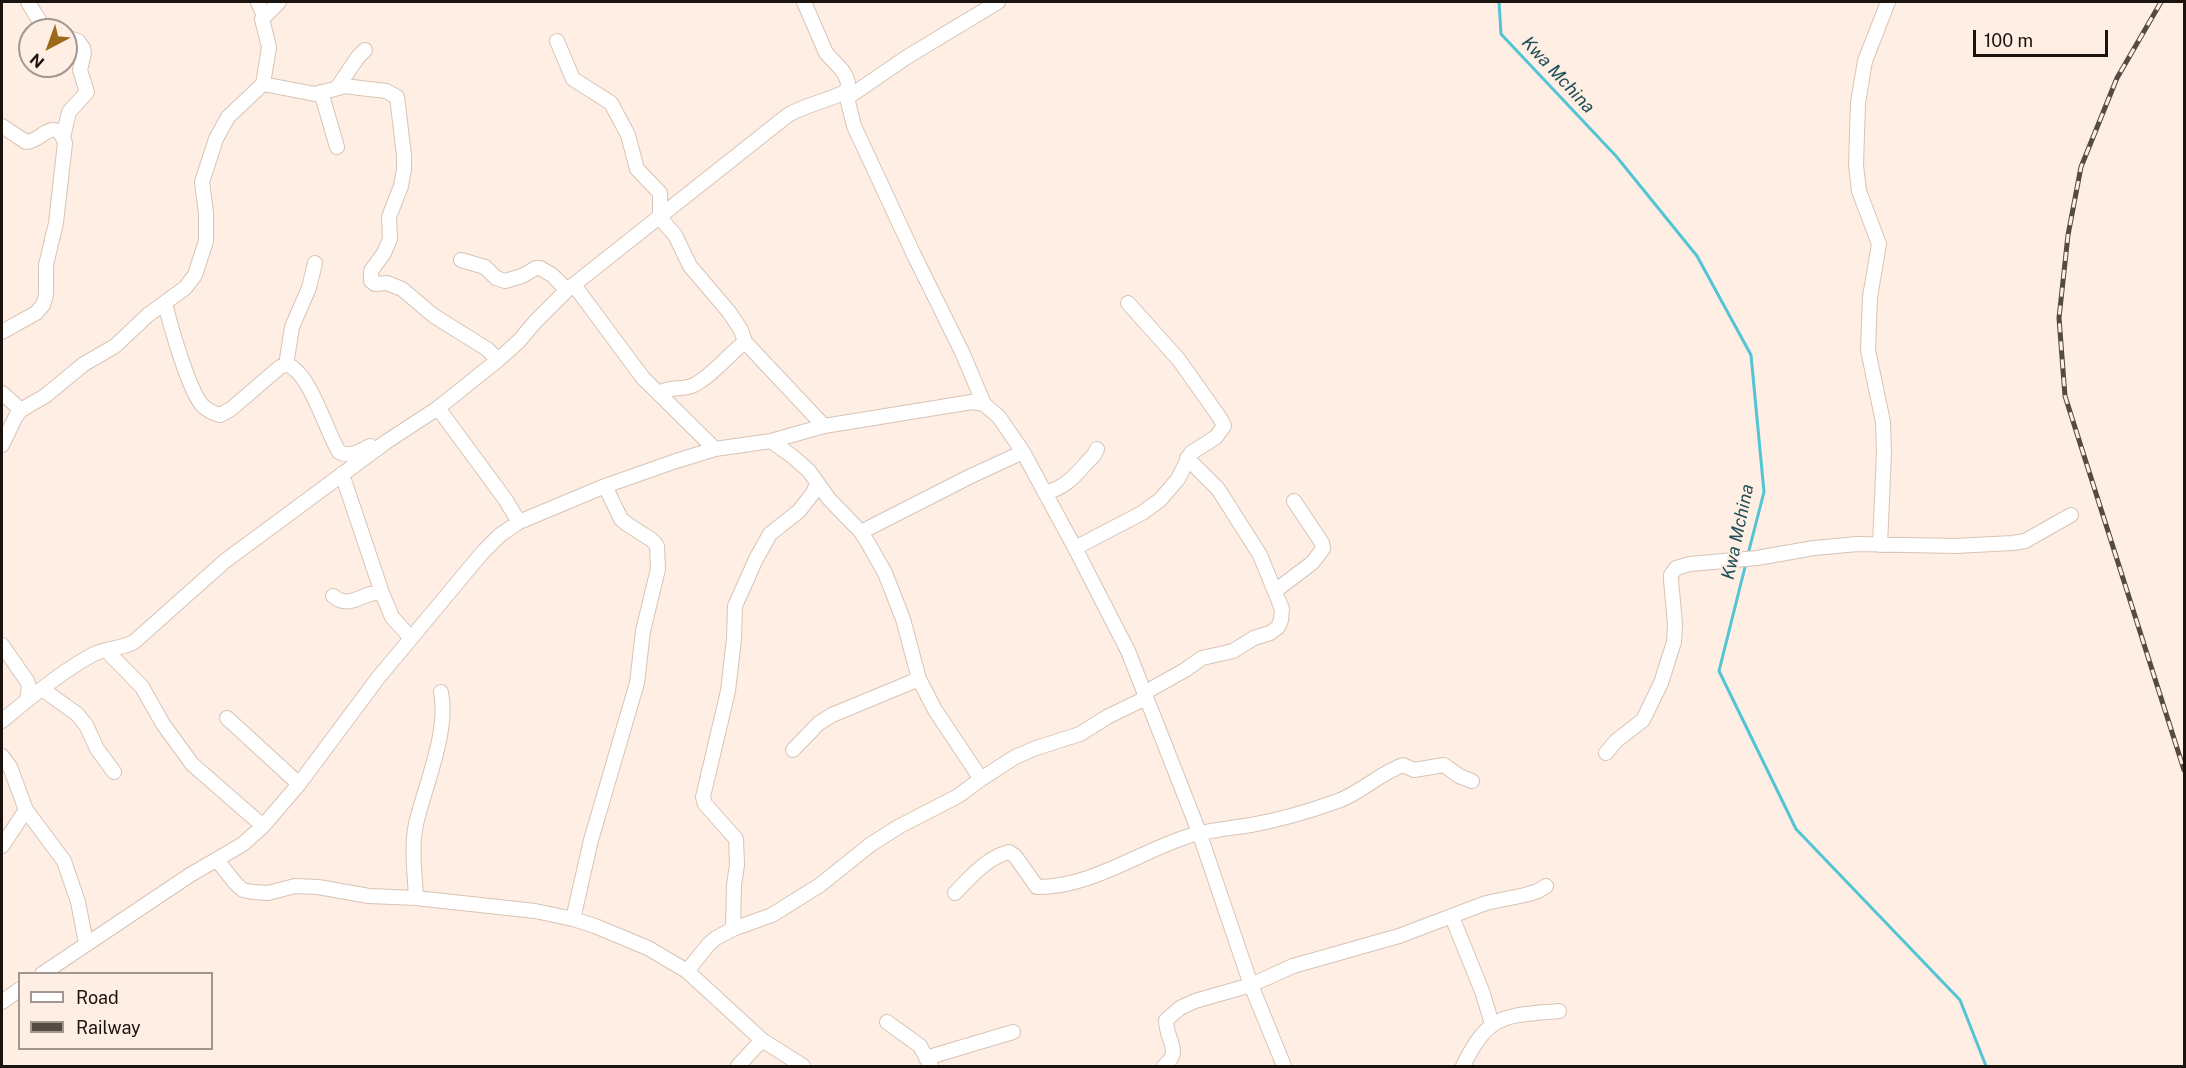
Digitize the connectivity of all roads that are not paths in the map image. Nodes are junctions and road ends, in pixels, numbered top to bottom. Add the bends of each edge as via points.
1 (28, 2) edge
2 (258, 2) edge
3 (279, 2) edge
4 (804, 2) edge
5 (998, 2) edge
6 (1888, 2) edge
7 (264, 16) junction
8 (38, 18) edge
9 (78, 41) edge
10 (557, 41) dead end
11 (365, 50) dead end
12 (263, 84) junction
13 (338, 88) junction
14 (321, 92) junction
15 (847, 94) junction
16 (2, 126) edge
17 (63, 137) junction
18 (337, 147) dead end
19 (660, 218) junction
20 (461, 260) dead end
21 (315, 263) dead end
22 (570, 288) junction
23 (165, 303) junction
24 (1128, 303) dead end
25 (2, 332) edge
26 (745, 342) junction
27 (498, 360) junction
28 (286, 365) junction
29 (2, 393) edge
30 (658, 393) junction
31 (984, 404) junction
32 (438, 408) junction
33 (21, 410) junction
34 (824, 426) junction
35 (771, 441) junction
36 (386, 442) junction
37 (2, 445) edge
38 (715, 449) junction
39 (1097, 449) dead end
40 (1023, 452) junction
41 (1187, 458) junction
42 (342, 474) junction
43 (817, 483) junction
44 (605, 486) junction
45 (1045, 494) junction
46 (1294, 501) dead end
47 (2072, 514) dead end
48 (519, 522) junction
49 (861, 532) junction
50 (1880, 545) junction
51 (1075, 548) junction
52 (1275, 591) junction
53 (382, 593) junction
54 (333, 596) dead end
55 (411, 638) junction
56 (2, 645) edge
57 (107, 651) junction
58 (919, 679) junction
59 (42, 689) junction
60 (441, 693) dead end
61 (1145, 696) junction
62 (27, 699) junction
63 (227, 718) dead end
64 (2, 721) edge
65 (793, 750) dead end
66 (1606, 753) dead end
67 (2, 756) edge
68 (114, 772) dead end
69 (981, 778) junction
70 (1472, 781) dead end
71 (299, 784) junction
72 (26, 810) junction
73 (263, 825) junction
74 (1199, 832) junction
75 (2, 846) edge
76 (217, 860) junction
77 (1546, 886) dead end
78 (955, 893) dead end
79 (416, 898) junction
80 (1452, 917) junction
81 (573, 919) junction
82 (733, 929) junction
83 (86, 943) junction
84 (687, 971) junction
85 (45, 972) edge
86 (1251, 985) junction
87 (18, 990) edge
88 (2, 1002) edge
89 (1559, 1011) dead end
90 (887, 1022) dead end
91 (1492, 1024) junction
92 (1013, 1032) dead end
93 (762, 1040) junction
94 (928, 1062) edge
95 (740, 1066) edge
96 (803, 1066) edge
97 (1164, 1066) edge
98 (1284, 1066) edge
99 (1462, 1066) edge

1 - 8 street
2 - 7 street
3 - 7 street
4 - 15 street via 826,53 846,76
5 - 15 street
6 - 50 street via 1865,61 1858,103 1856,165 1859,191 1879,244 1870,297 1868,350 1884,453
7 - 12 street via 262,23 269,47
9 - 17 street via 84,53 80,70 87,92 69,112
10 - 19 street via 573,79 611,103 628,135 638,169 660,193
11 - 13 street
12 - 14 street
12 - 23 street via 233,111 216,139 202,182 206,213 203,251 190,283
13 - 14 street
13 - 27 street via 386,91 398,102 404,169 389,217 390,239 371,272 371,281 402,289
14 - 18 street
15 - 19 street via 788,115
15 - 31 street via 854,126
16 - 17 street via 26,142 35,141 48,130
17 - 25 street via 65,149 56,223 45,266 43,305 36,314
19 - 22 street
19 - 26 street via 675,235 690,266 729,312
20 - 22 street via 485,267 505,281 540,268
21 - 28 street via 292,327
22 - 27 street
22 - 30 street
23 - 28 street via 195,394 210,411 219,415 231,410
23 - 33 street via 115,346
24 - 41 street via 1179,360 1224,426
26 - 30 street via 695,384
26 - 34 street
27 - 32 street
28 - 36 street via 304,380 339,452 351,454
29 - 33 street
30 - 38 street
31 - 34 street via 957,403
31 - 40 street via 999,417
32 - 36 street
32 - 48 street
33 - 37 street
34 - 35 street
35 - 38 street
35 - 43 street via 809,471
36 - 42 street
38 - 44 street
39 - 45 street via 1067,484
40 - 45 street
40 - 49 street
41 - 51 street via 1178,478 1160,500
41 - 52 street via 1236,514
42 - 53 street
42 - 57 street via 225,561 134,642
43 - 49 street
43 - 82 street via 799,512 770,534 735,606 728,691 703,796 705,804 736,839
44 - 48 street
44 - 81 street via 621,519 657,546 658,569 640,644 637,683 591,840
45 - 51 street
46 - 52 street via 1323,549 1312,563
47 - 50 street via 2025,541 2013,543
48 - 55 street via 482,553
49 - 58 street via 885,573
50 - 66 street via 1814,548 1676,568 1671,575 1674,642 1661,683 1643,720
51 - 61 street via 1128,651
52 - 61 street via 1282,614 1275,630 1233,651 1202,658
53 - 54 street via 349,602
53 - 55 street via 392,617
55 - 71 street
56 - 62 street via 27,681
57 - 59 street via 87,658
57 - 73 street via 142,687 192,764
58 - 65 street via 819,723
58 - 69 street
59 - 62 street
59 - 68 street via 77,714
60 - 79 street via 443,711 416,827
61 - 69 street via 1080,734 1035,748
61 - 74 street
62 - 64 street
63 - 71 street
67 - 72 street
69 - 82 street via 958,796 861,851 820,885 772,915
70 - 74 street via 1442,765 1414,770 1403,765 1337,801 1267,822
71 - 73 street
72 - 75 street
72 - 83 street via 64,861
73 - 76 street via 243,844
74 - 78 street via 1117,868 1056,887 1037,887 1009,852 981,867
74 - 86 street
76 - 79 street via 236,884 253,892 268,893 295,886
76 - 83 street
77 - 80 street
79 - 81 street
80 - 86 street via 1293,966
80 - 91 street
81 - 84 street via 648,948
82 - 84 street via 709,944
83 - 85 street
84 - 93 street
86 - 97 street via 1195,1001 1169,1016 1166,1024 1174,1056
86 - 98 street
87 - 88 street
89 - 91 street via 1513,1016
90 - 94 street via 914,1041
91 - 99 street via 1479,1037
92 - 94 street
93 - 95 street
93 - 96 street

